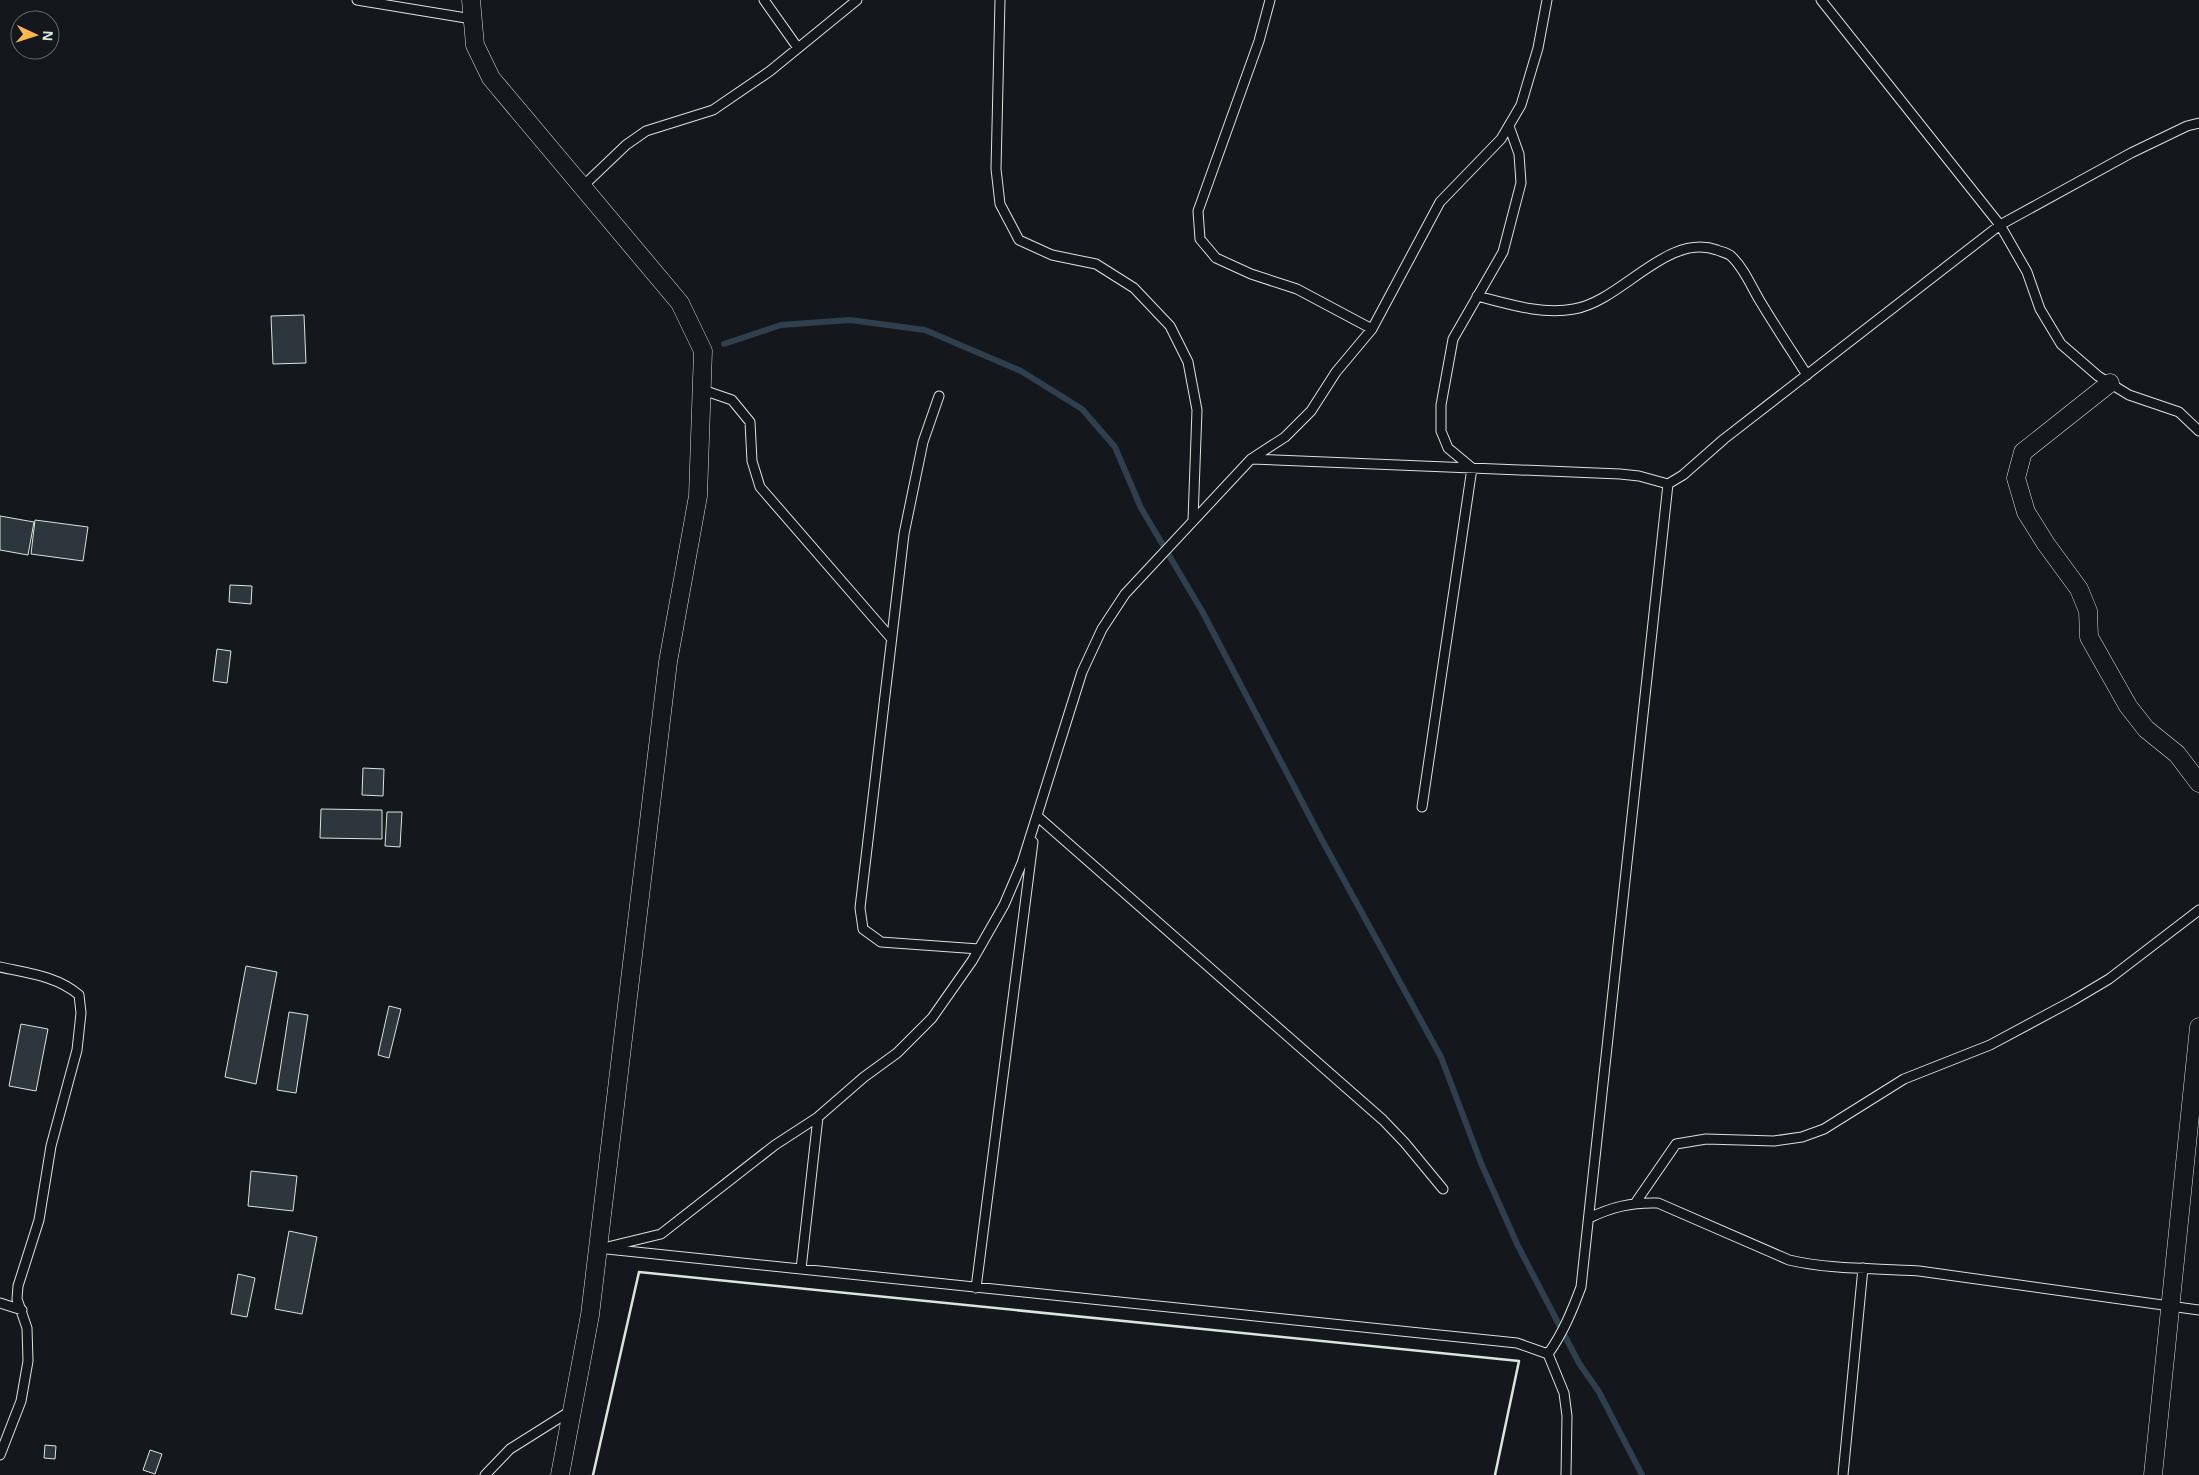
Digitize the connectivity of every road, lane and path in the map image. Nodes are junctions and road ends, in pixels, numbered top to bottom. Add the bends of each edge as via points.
1 (357, 0) edge
2 (471, 0) edge
3 (764, 0) edge
4 (857, 0) edge
5 (1000, 0) edge
6 (1270, 0) edge
7 (1547, 0) edge
8 (1821, 0) edge
9 (472, 19) junction
10 (798, 48) junction
11 (2199, 124) edge
12 (1509, 126) junction
13 (582, 187) junction
14 (2000, 226) junction
15 (1477, 296) junction
16 (1372, 329) junction
17 (1807, 375) junction
18 (2110, 383) junction
19 (703, 390) junction
20 (939, 396) dead end
21 (2199, 431) edge
22 (1250, 459) junction
23 (1472, 468) junction
24 (1668, 484) junction
25 (1193, 520) junction
26 (892, 638) junction
27 (2199, 782) edge
28 (1422, 807) dead end
29 (1037, 816) junction
30 (2199, 910) edge
31 (979, 949) junction
32 (0, 967) edge
33 (2199, 1027) edge
34 (818, 1117) junction
35 (1443, 1189) dead end
36 (1636, 1202) junction
37 (1589, 1218) junction
38 (598, 1249) junction
39 (1863, 1268) junction
40 (801, 1269) junction
41 (976, 1288) junction
42 (0, 1303) edge
43 (2170, 1306) junction
44 (22, 1310) junction
45 (2199, 1310) edge
46 (1548, 1354) junction
47 (572, 1410) junction
48 (0, 1455) edge
49 (485, 1475) edge
50 (560, 1475) edge
51 (1566, 1475) edge
52 (1843, 1475) edge
53 (2153, 1475) edge

1 - 9 lane
2 - 9 street
3 - 10 lane
4 - 10 lane
5 - 25 lane via 996,169 1000,204 1019,240 1052,255 1096,264 1134,288 1170,326 1188,362 1197,410
6 - 16 lane via 1259,41 1198,211 1200,238 1216,258 1297,289
7 - 12 lane via 1538,48 1521,105
8 - 14 lane
9 - 13 street via 475,45 491,78
10 - 13 lane via 770,72 713,110 646,131 626,145
11 - 14 lane via 2187,126 2131,153
12 - 15 lane via 1520,154 1521,183 1503,252
12 - 16 lane via 1501,139 1440,202
13 - 19 street via 680,303 703,351
14 - 17 lane
14 - 18 lane via 2027,272 2040,309 2061,344
15 - 17 lane via 1544,310 1575,309 1604,297 1669,256 1687,248 1708,247 1730,255 1746,275
15 - 23 lane via 1453,339 1441,405 1440,431 1448,448
16 - 22 lane via 1336,372 1311,411 1285,437
17 - 24 lane
18 - 21 lane via 2129,396 2179,412
18 - 27 street via 2024,452 2016,478 2026,512 2079,589 2088,611 2090,637 2128,706 2146,729 2177,754
19 - 26 lane via 732,400 750,422 752,461 760,487
19 - 38 street via 698,496 668,662
20 - 26 lane via 923,442 904,534
22 - 23 lane
22 - 25 lane
23 - 24 lane via 1620,474
23 - 28 lane
24 - 37 lane
25 - 29 lane via 1125,594 1102,629 1082,672
26 - 31 lane via 863,874 860,908 863,929 881,942
29 - 31 lane via 1004,905
29 - 35 lane via 1383,1120
29 - 41 lane
30 - 36 lane via 2109,979 2072,1001 1990,1045 1904,1079 1824,1129 1802,1137 1774,1141 1706,1139 1676,1144
31 - 34 lane via 932,1018 897,1053 864,1076
32 - 44 lane via 51,978 70,988 79,995 81,1013 77,1050 51,1146 39,1220 18,1286 17,1298
33 - 43 street
34 - 38 lane via 775,1145 661,1234
34 - 40 lane
36 - 37 lane via 1610,1208
36 - 39 lane via 1658,1203 1789,1260 1848,1269
37 - 46 lane via 1581,1287 1570,1317
38 - 40 lane
38 - 47 street via 590,1315
39 - 43 lane via 1919,1271
39 - 52 lane
40 - 41 lane
41 - 46 lane via 1517,1343
42 - 44 lane
43 - 45 lane
43 - 53 street
44 - 48 lane via 27,1328 28,1361 21,1401
46 - 51 lane via 1564,1393
47 - 49 lane via 510,1449
47 - 50 street

